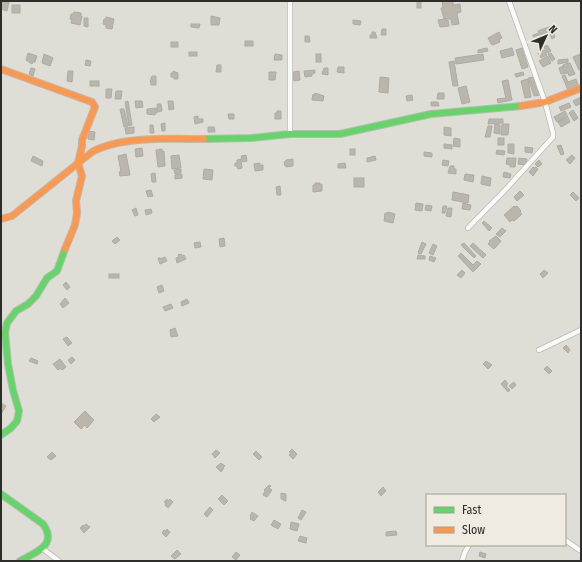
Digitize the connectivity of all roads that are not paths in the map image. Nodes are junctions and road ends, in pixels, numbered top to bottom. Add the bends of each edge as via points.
1 (290, 1) edge
2 (509, 1) edge
3 (1, 69) edge
4 (581, 88) edge
5 (545, 102) junction
6 (290, 134) junction
7 (78, 163) junction
8 (1, 219) edge
9 (468, 228) dead end
10 (581, 330) edge
11 (539, 350) dead end
12 (1, 435) edge
13 (1, 494) edge
14 (566, 541) edge
15 (468, 546) edge
16 (43, 549) junction
17 (581, 552) edge
18 (20, 561) edge
19 (59, 561) edge
20 (462, 561) edge

1 - 6 street
2 - 5 street
3 - 7 street via 92,102 94,110 83,134
4 - 5 street
5 - 6 street via 431,114 340,134
5 - 9 street via 553,137
6 - 7 street via 251,138 124,142 99,148
7 - 8 street via 12,216
7 - 12 street via 82,176 76,201 75,225 60,265 57,271 47,278 36,296 16,311 7,323 5,333 8,364 19,411 17,421
10 - 11 street
13 - 16 street via 47,528 48,540
14 - 17 street
15 - 20 street
16 - 18 street
16 - 19 street

